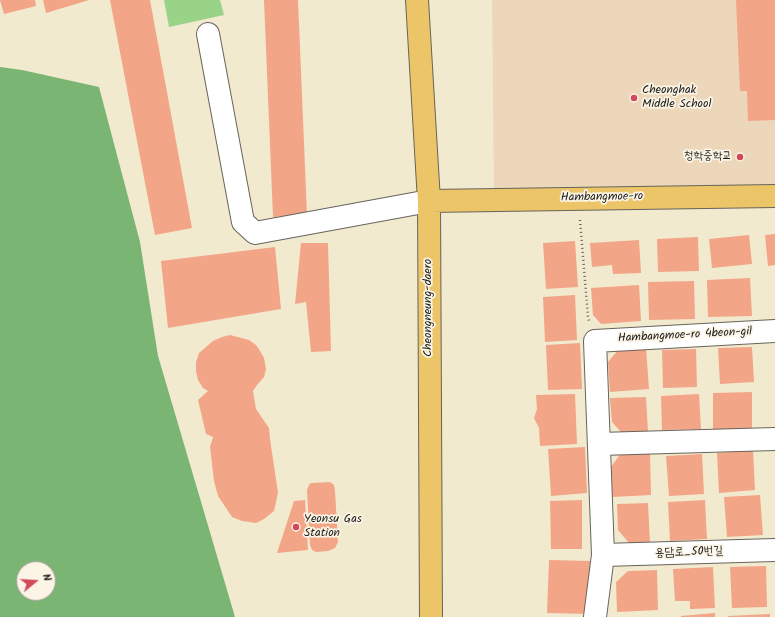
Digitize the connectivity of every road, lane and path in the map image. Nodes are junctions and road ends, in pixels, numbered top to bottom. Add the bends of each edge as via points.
1 (417, 0) edge
2 (208, 34) dead end
3 (775, 196) edge
4 (579, 199) junction
5 (429, 201) junction
6 (775, 330) edge
7 (595, 341) junction
8 (775, 439) edge
9 (599, 444) junction
10 (775, 550) edge
11 (603, 555) junction
12 (431, 617) edge
13 (595, 617) edge

1 - 5 main road, Cheongneung-daero
2 - 5 lane via 243,222 255,233
3 - 4 main road, Hambangmoe-ro
4 - 5 main road, Hambangmoe-ro
4 - 7 path via 588,317
5 - 12 main road, Cheongneung-daero
6 - 7 lane, Hambangmoe-ro 4beon-gil
7 - 9 lane
8 - 9 lane
9 - 11 lane
10 - 11 lane, 용담로_50번길
11 - 13 lane

